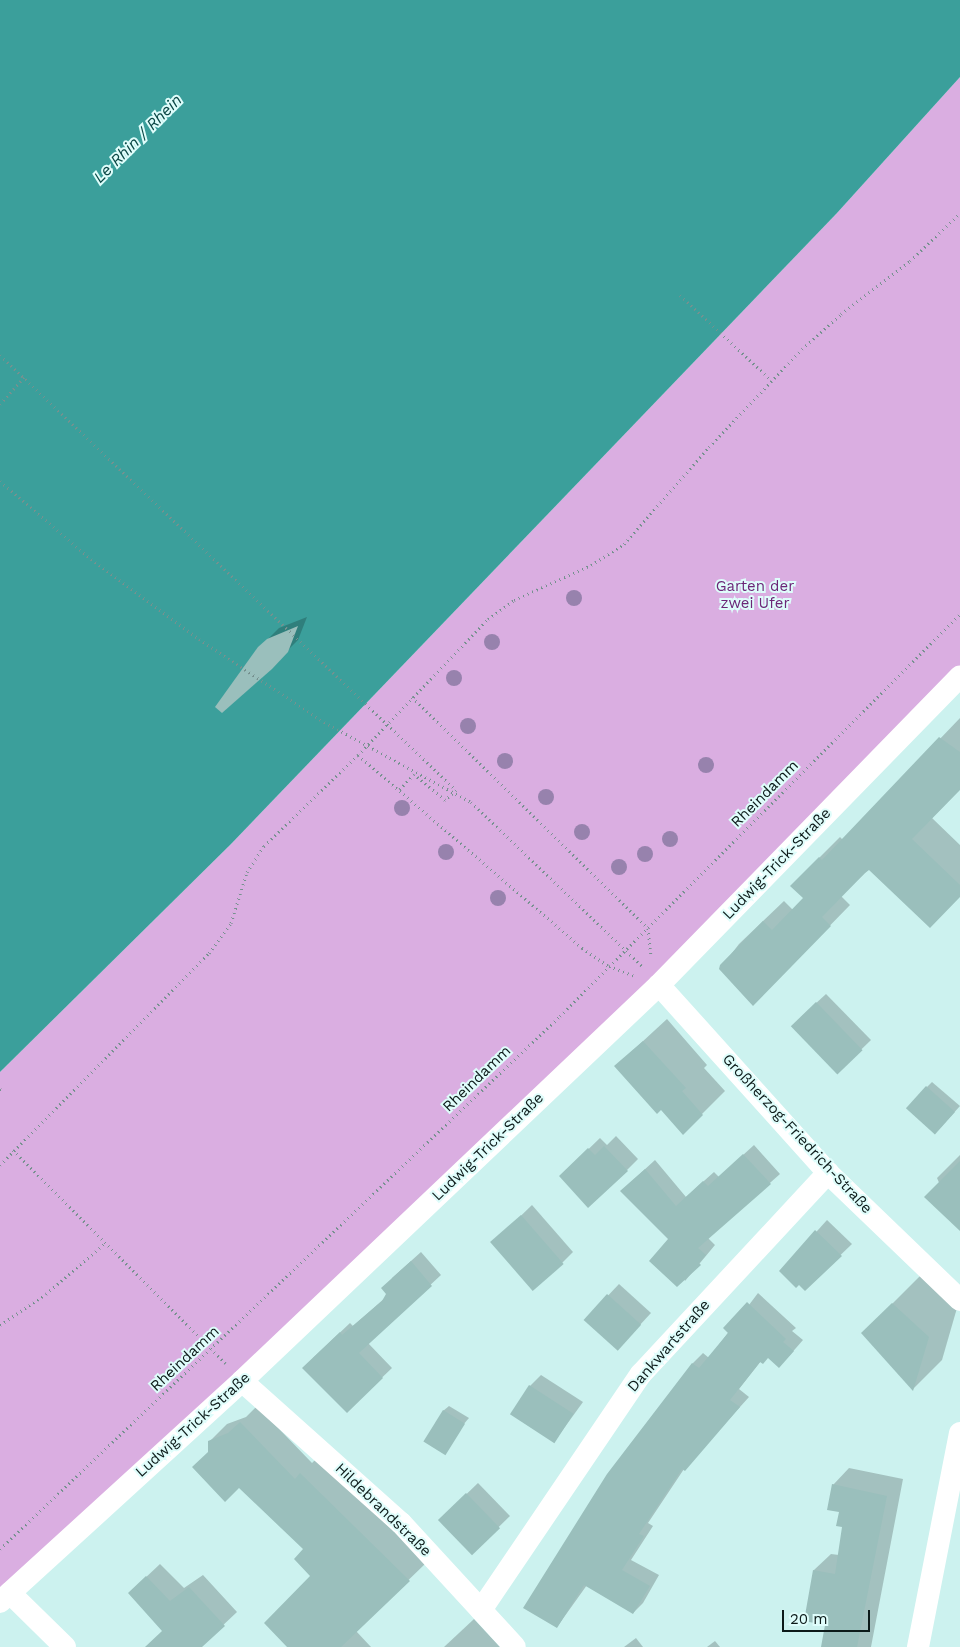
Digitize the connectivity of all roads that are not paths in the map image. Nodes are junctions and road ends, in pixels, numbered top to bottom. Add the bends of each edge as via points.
1 (960, 677) edge
2 (659, 985) junction
3 (828, 1173) junction
4 (960, 1300) edge
5 (235, 1373) junction
6 (960, 1433) edge
7 (5, 1597) edge
8 (481, 1610) junction
9 (65, 1647) edge
10 (515, 1647) edge
11 (918, 1647) edge

1 - 2 street, Ludwig-Trick-Straße
2 - 3 street, Großherzog-Friedrich-Straße
2 - 5 street, Ludwig-Trick-Straße
3 - 4 street, Großherzog-Friedrich-Straße
3 - 8 street, Dankwartstraße via 640,1374
5 - 7 street, Ludwig-Trick-Straße
5 - 8 street, Hildebrandstraße via 400,1523
6 - 11 street
7 - 9 street
8 - 10 street, Hildebrandstraße

